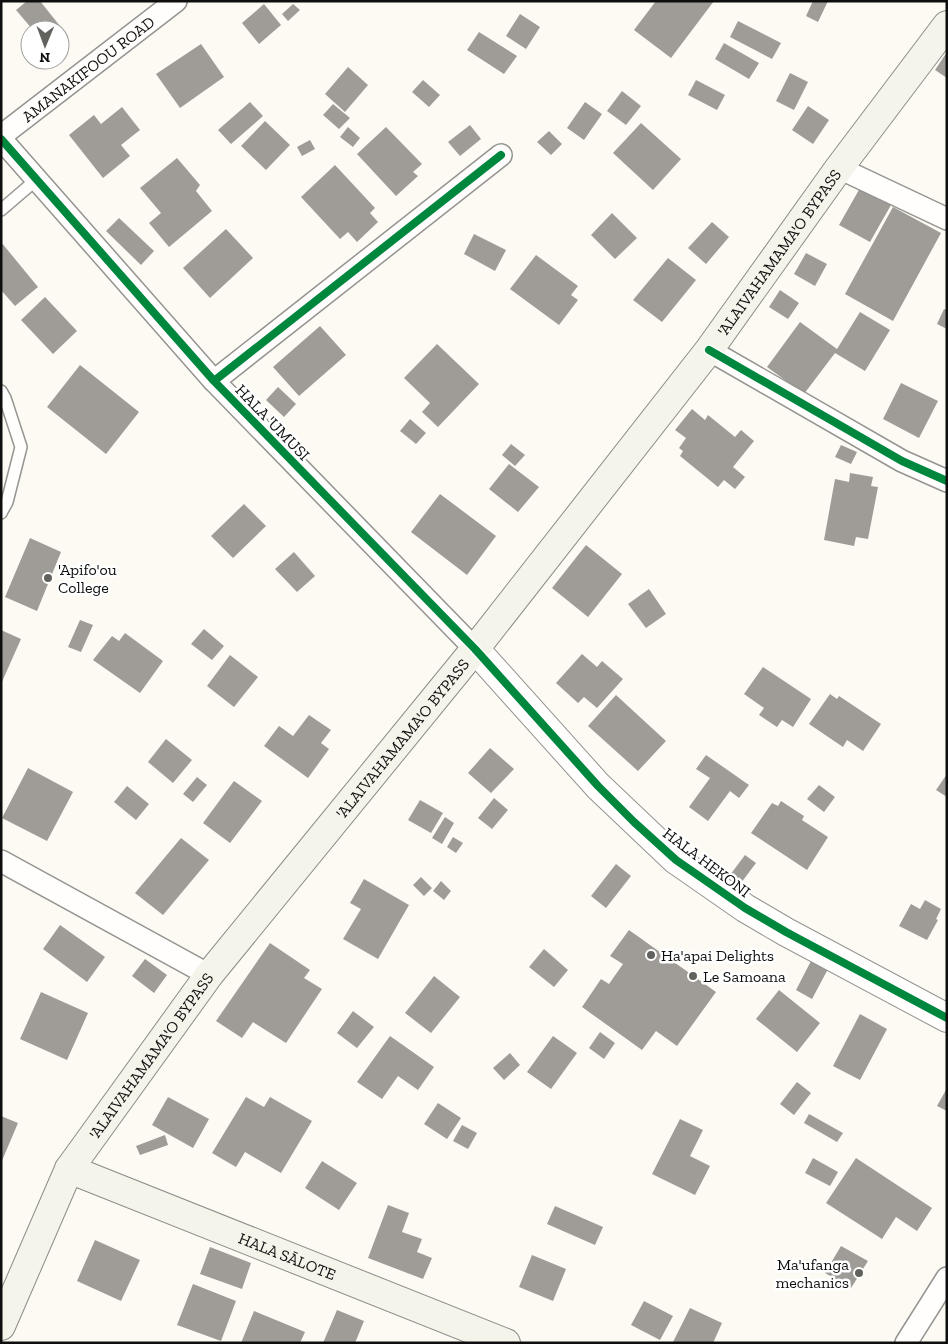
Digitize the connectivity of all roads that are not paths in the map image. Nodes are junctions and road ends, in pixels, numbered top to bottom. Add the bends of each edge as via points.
1 (176, 1) edge
2 (947, 25) edge
3 (1, 138) edge
4 (501, 155) dead end
5 (839, 168) junction
6 (36, 180) junction
7 (1, 210) edge
8 (947, 219) edge
9 (709, 350) junction
10 (214, 381) junction
11 (1, 391) edge
12 (947, 481) edge
13 (1, 513) edge
14 (475, 649) junction
15 (1, 861) edge
16 (209, 975) junction
17 (947, 1018) edge
18 (69, 1169) junction
19 (947, 1278) edge
20 (1, 1326) edge
21 (506, 1343) edge
22 (906, 1343) edge

1 - 3 street, AMANAKIFOOU ROAD
2 - 5 main road, 'ALAIVAHAMAMA'O BYPASS
3 - 6 street, HALA 'UMUSI
4 - 10 street
5 - 8 street
5 - 9 main road, 'ALAIVAHAMAMA'O BYPASS
6 - 7 lane
6 - 10 street, HALA 'UMUSI
9 - 12 street via 902,461
9 - 14 main road, 'ALAIVAHAMAMA'O BYPASS
10 - 14 street, HALA 'UMUSI
11 - 13 lane via 21,447 7,502
14 - 16 main road, 'ALAIVAHAMAMA'O BYPASS
14 - 17 street, HALA HEKONI via 598,786 676,860 745,908
15 - 16 street
16 - 18 main road, 'ALAIVAHAMAMA'O BYPASS
18 - 20 main road, 'ALAIVAHAMAMA'O BYPASS
18 - 21 main road, HALA SĀLOTE
19 - 22 street

